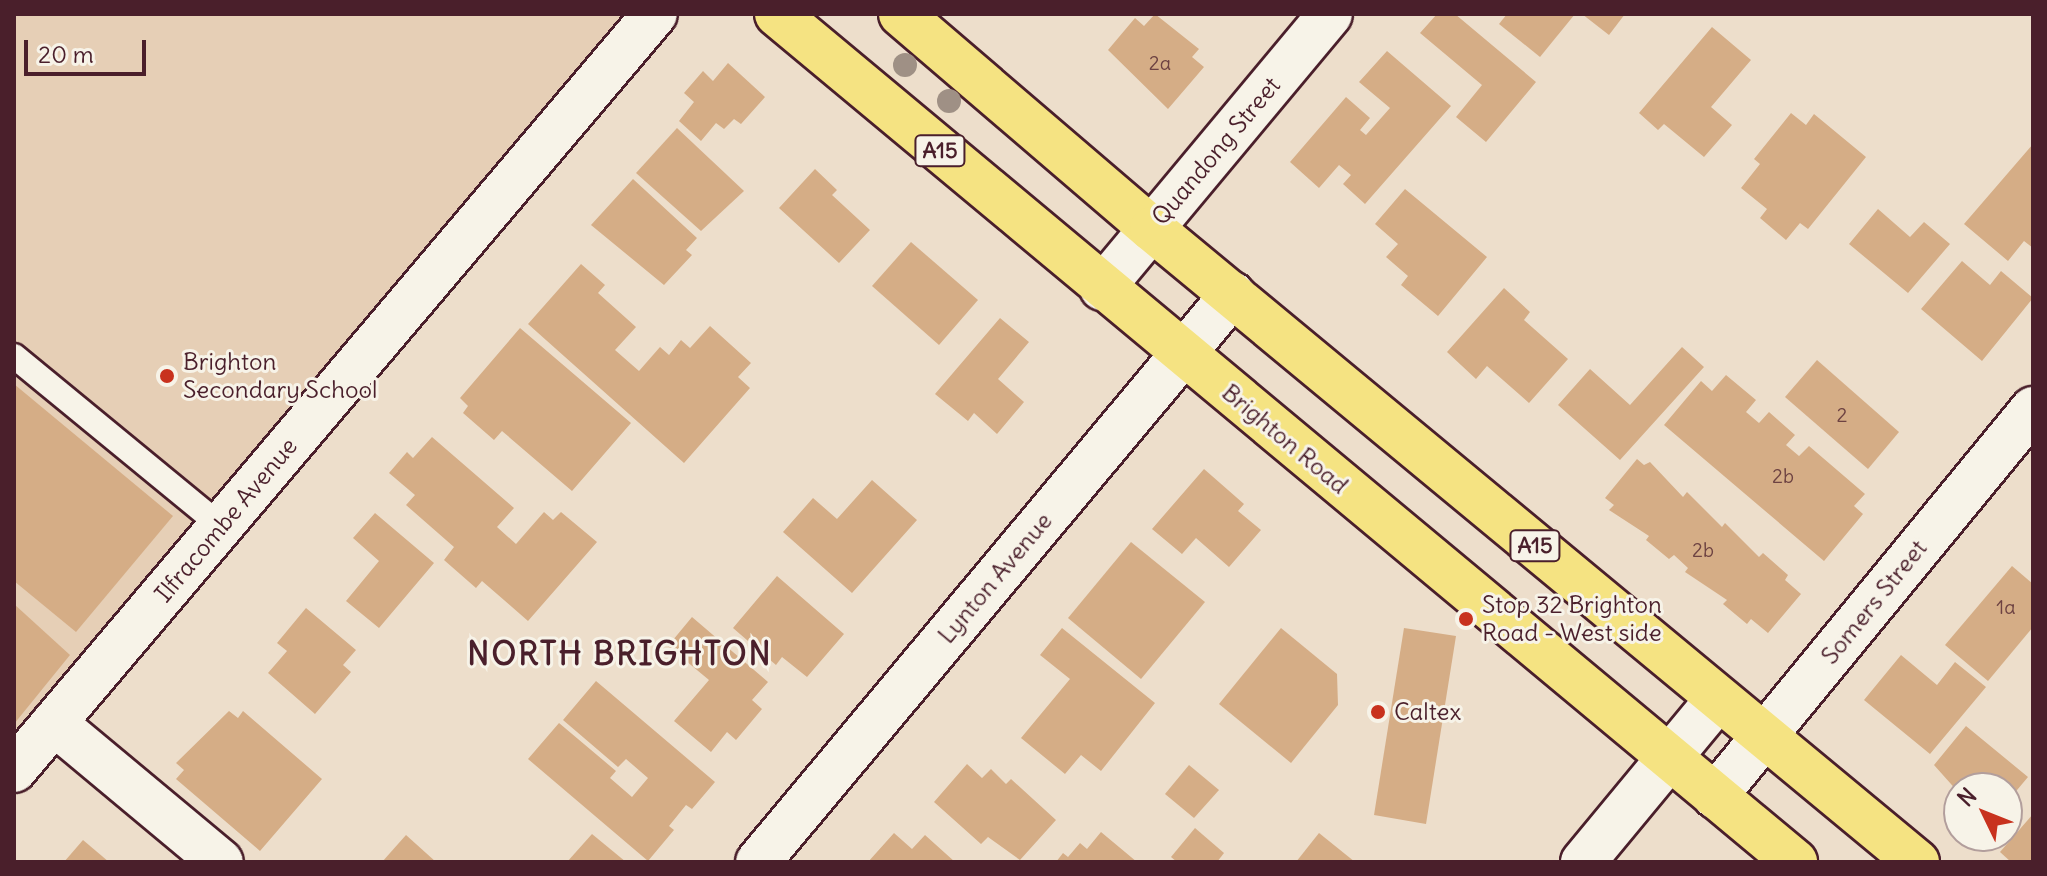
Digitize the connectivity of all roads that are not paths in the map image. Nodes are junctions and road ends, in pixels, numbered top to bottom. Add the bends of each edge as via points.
1 (655, 14) edge
2 (777, 14) edge
3 (901, 14) edge
4 (1330, 14) edge
5 (1152, 229) junction
6 (1102, 288) junction
7 (1233, 294) junction
8 (1182, 354) junction
9 (14, 356) edge
10 (2033, 409) edge
11 (221, 526) junction
12 (1718, 699) junction
13 (54, 723) junction
14 (1764, 737) junction
15 (1671, 757) junction
16 (14, 770) edge
17 (1715, 796) junction
18 (221, 862) edge
19 (758, 862) edge
20 (1583, 862) edge
21 (1795, 862) edge
22 (1917, 862) edge

1 - 11 street, Ilfracombe Avenue
2 - 6 main road, Brighton Road / A15
3 - 5 main road, A15
4 - 5 street, Quandong Street
5 - 6 street, Quandong Street
5 - 7 main road, A15
6 - 8 main road, Brighton Road / A15
7 - 8 street, Lynton Avenue
7 - 12 main road, A15
8 - 15 main road, Brighton Road / A15
8 - 19 street, Lynton Avenue
9 - 11 lane
10 - 14 street, Somers Street
11 - 13 street, Ilfracombe Avenue
12 - 14 main road, A15
12 - 15 street
13 - 16 street, Ilfracombe Avenue
13 - 18 street
14 - 17 street, Somers Street
14 - 22 main road, A15
15 - 17 main road, Brighton Road / A15
15 - 20 street
17 - 21 main road, Brighton Road / A15

